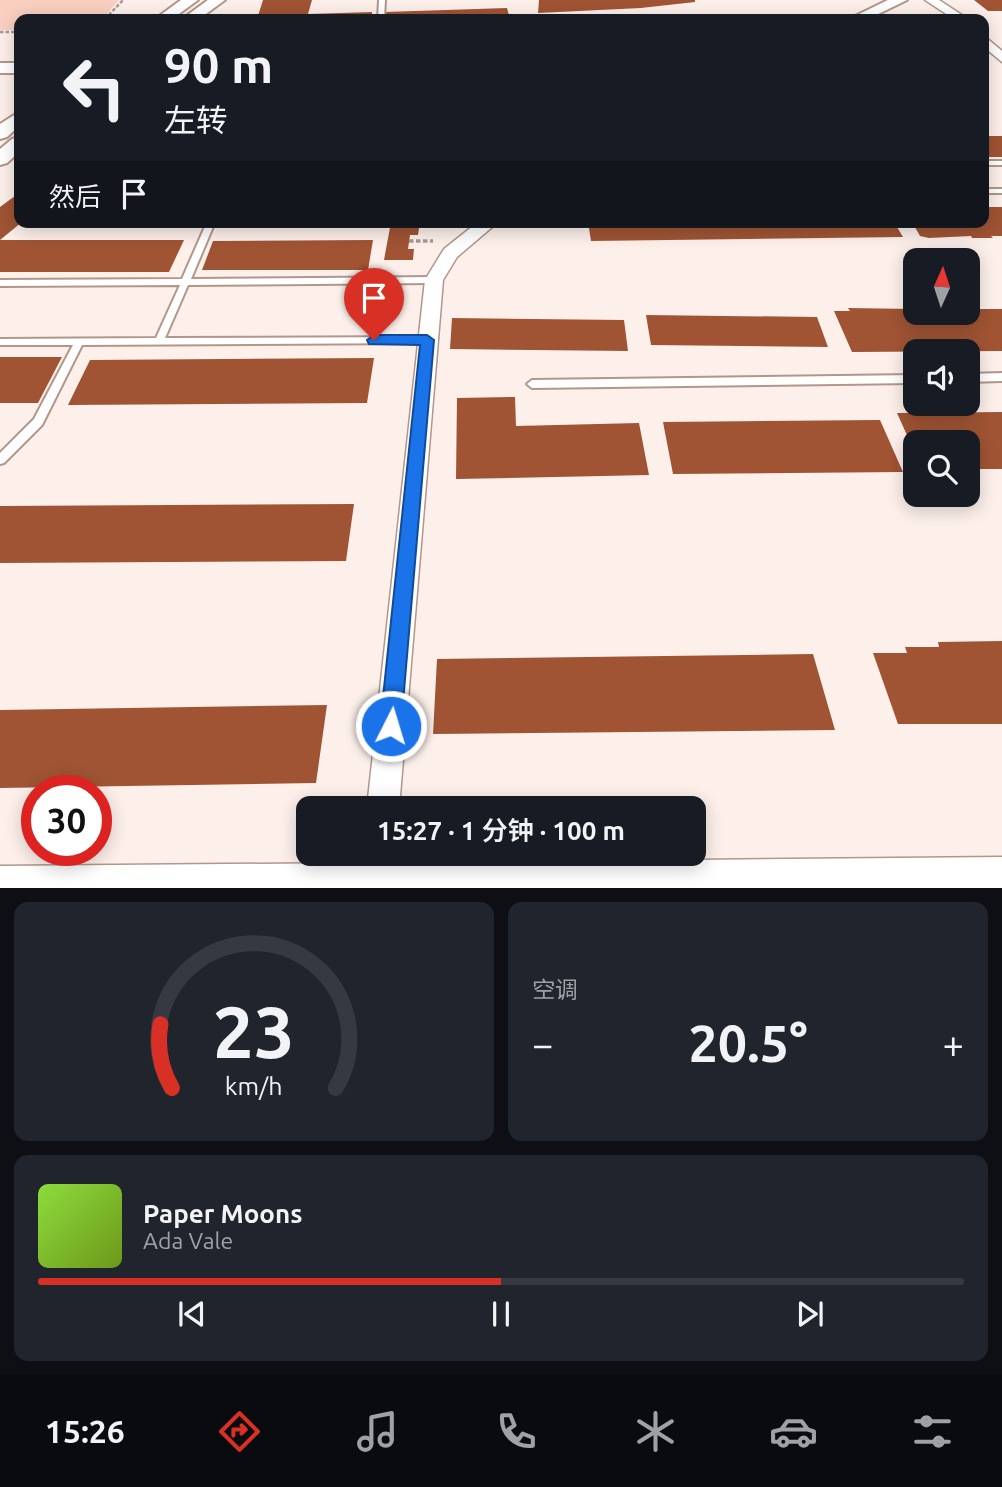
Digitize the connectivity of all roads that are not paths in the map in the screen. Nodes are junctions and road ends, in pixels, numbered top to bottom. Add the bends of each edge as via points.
1 (191, 0) edge
2 (218, 0) edge
3 (900, 0) edge
4 (931, 0) edge
5 (170, 14) edge
6 (197, 14) edge
7 (868, 14) edge
8 (954, 14) edge
9 (989, 45) edge
10 (1002, 58) edge
11 (14, 121) edge
12 (0, 133) edge
13 (14, 147) edge
14 (0, 159) edge
15 (208, 228) edge
16 (482, 228) edge
17 (435, 280) junction
18 (184, 282) junction
19 (0, 283) edge
20 (427, 340) junction
21 (159, 341) junction
22 (0, 342) edge
23 (79, 342) junction
24 (1002, 377) edge
25 (980, 378) edge
26 (903, 379) edge
27 (532, 384) dead end
28 (0, 460) edge
29 (384, 796) edge
30 (377, 866) edge
31 (1002, 874) edge
32 (0, 883) edge

1 - 5 street
2 - 6 street
3 - 7 street
4 - 8 street
9 - 10 street
11 - 12 street
13 - 14 street
15 - 18 lane
16 - 17 street via 451,251
17 - 18 lane
17 - 20 street
18 - 19 lane
18 - 21 lane
20 - 21 lane
20 - 29 street
21 - 23 lane
22 - 23 lane
23 - 28 lane via 38,422
24 - 25 lane
26 - 27 lane
30 - 31 street
30 - 32 street

